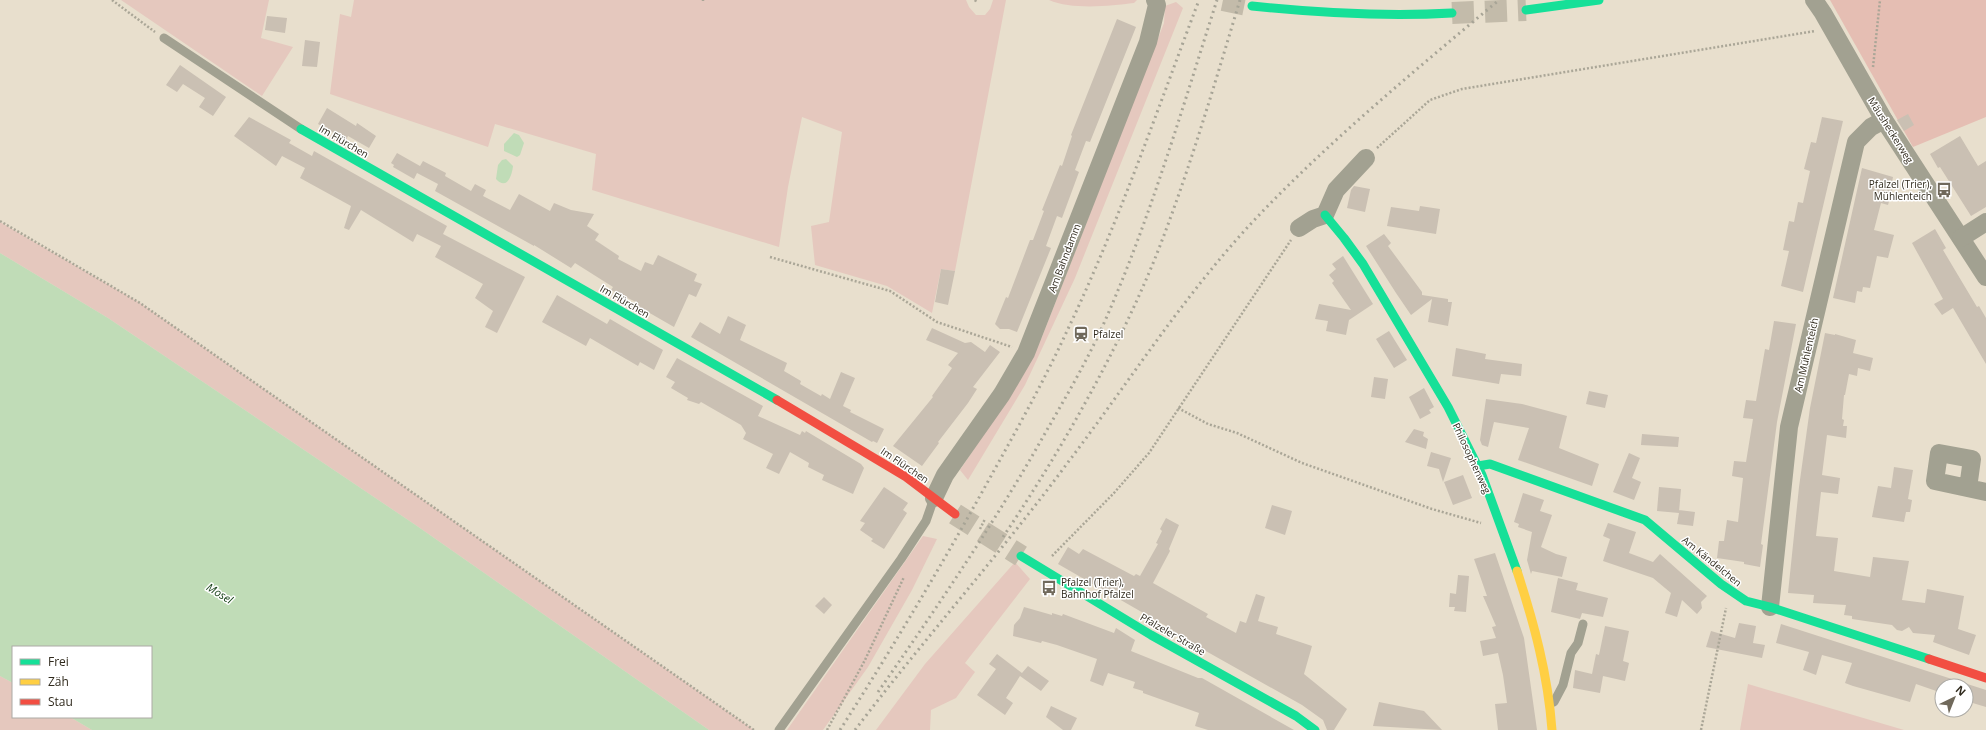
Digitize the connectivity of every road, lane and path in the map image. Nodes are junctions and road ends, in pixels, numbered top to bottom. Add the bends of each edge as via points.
1 (112, 0) edge
2 (1155, 0) edge
3 (1599, 0) edge
4 (1814, 0) edge
5 (1880, 0) edge
6 (1252, 6) tunnel mouth
7 (1526, 10) tunnel mouth
8 (1452, 13) tunnel mouth
9 (1832, 28) junction
10 (164, 38) joint
11 (1866, 90) junction
12 (1884, 120) junction
13 (302, 129) joint
14 (1366, 158) joint
15 (1325, 215) junction
16 (0, 221) edge
17 (1986, 222) edge
18 (1299, 228) joint
19 (1961, 238) junction
20 (770, 257) dead end
21 (1986, 277) edge
22 (1026, 353) junction
23 (1178, 408) junction
24 (1478, 466) junction
25 (1968, 488) dead end
26 (1986, 492) edge
27 (934, 498) junction
28 (955, 514) tunnel mouth
29 (985, 519) dead end
30 (980, 529) dead end
31 (1504, 530) junction
32 (1021, 556) tunnel mouth
33 (1040, 568) junction
34 (907, 571) dead end
35 (1730, 590) junction
36 (1770, 607) junction
37 (1583, 624) dead end
38 (1986, 678) edge
39 (1550, 708) junction
40 (754, 730) edge
41 (779, 730) edge
42 (827, 730) edge
43 (1315, 730) edge
44 (1552, 730) edge
45 (1701, 730) edge

1 - 10 path
2 - 22 street, Am Bahndamm via 1157,5 1148,42
3 - 7 street
4 - 9 street, Mäusheckerweg
5 - 11 path via 1875,60
6 - 8 street via 1363,16
9 - 11 street, Mäusheckerweg
9 - 14 path via 1462,89 1430,100
10 - 13 lane
11 - 12 street, Mäusheckerweg
12 - 19 street, Mäusheckerweg
12 - 36 street, Am Mühlenteich via 1871,127 1856,142 1789,426
13 - 27 street, Im Flürchen via 805,416 906,477
14 - 15 street via 1336,190
15 - 18 street
15 - 24 street, Philosophenweg via 1337,227 1392,311
16 - 40 path via 140,303
17 - 19 street
18 - 23 path
19 - 21 street, Mäusheckerweg
20 - 22 path via 890,291 937,322
22 - 27 street, Am Bahndamm via 1002,394 945,475
23 - 31 path via 1208,424 1237,433 1302,463 1432,509
23 - 33 path via 1144,459
24 - 31 street, Philosophenweg
24 - 35 street, Am Kändelchen via 1490,464 1645,520
25 - 26 street
27 - 28 street
27 - 41 lane via 926,521
29 - 30 path
31 - 39 street, Philosophenweg via 1535,625
32 - 33 street, Pfalzeler Straße
33 - 43 street, Pfalzeler Straße via 1151,635 1296,716
34 - 42 path via 865,660
35 - 36 street, Am Kändelchen via 1746,601
35 - 45 path
36 - 38 street, Am Kändelchen
37 - 39 lane via 1563,685
39 - 44 street, Philosophenweg

